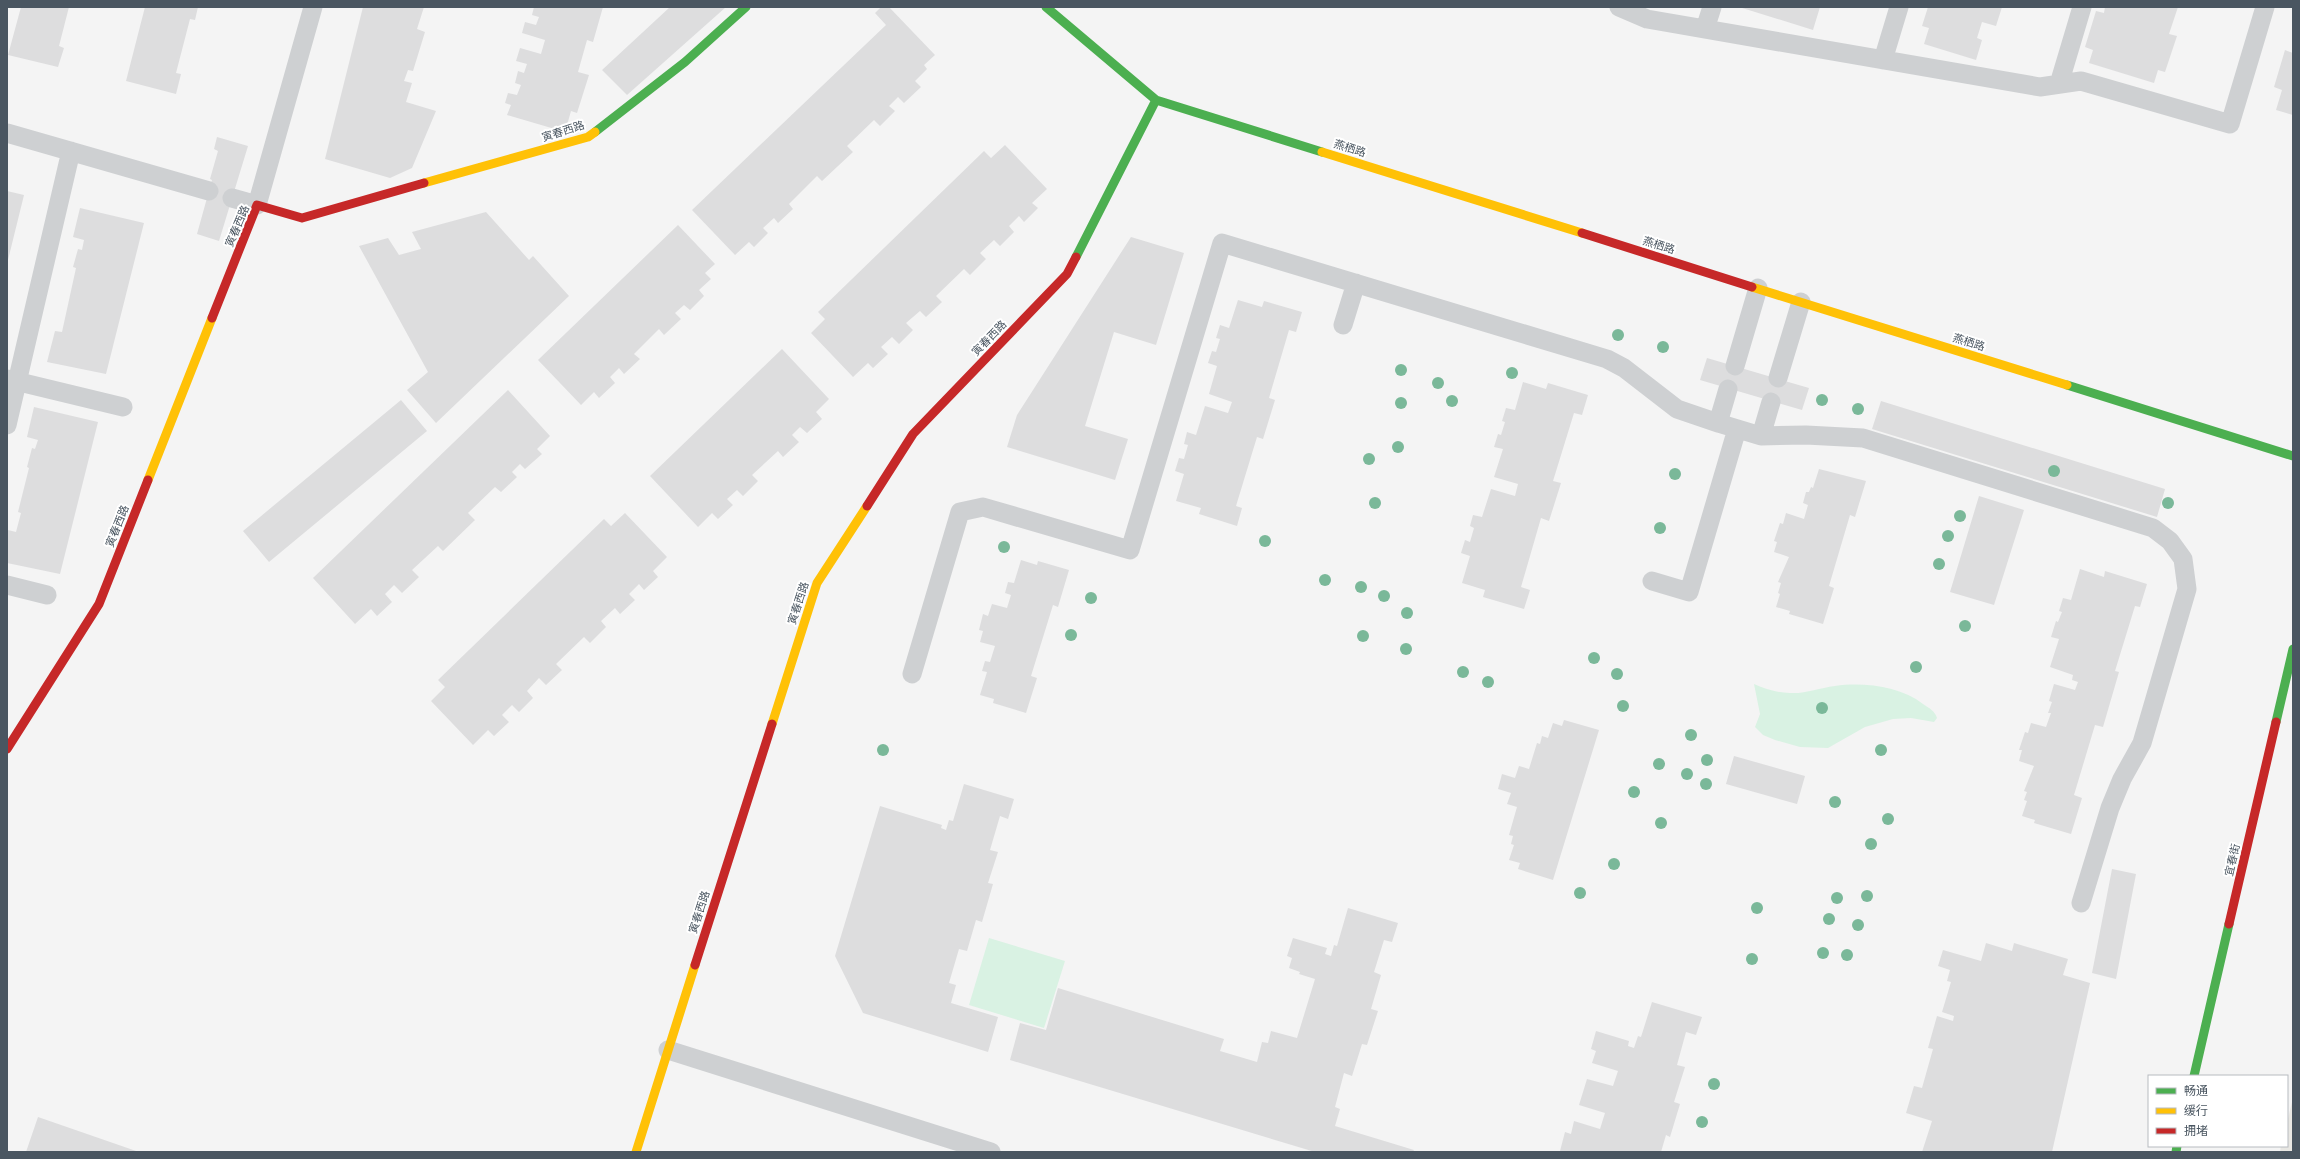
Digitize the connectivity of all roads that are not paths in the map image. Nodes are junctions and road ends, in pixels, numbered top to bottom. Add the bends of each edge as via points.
1 (313, 7) edge
2 (746, 7) edge
3 (1046, 7) edge
4 (1619, 7) edge
5 (1712, 7) edge
6 (1899, 7) edge
7 (2082, 7) edge
8 (2265, 7) edge
9 (1706, 29) junction
10 (1883, 60) junction
11 (2059, 84) junction
12 (1156, 100) junction
13 (7, 133) edge
14 (71, 151) junction
15 (209, 191) dead end
16 (232, 198) dead end
17 (257, 205) junction
18 (1356, 283) junction
19 (1758, 288) junction
20 (1801, 302) junction
21 (1343, 325) dead end
22 (1736, 366) dead end
23 (1778, 378) dead end
24 (12, 380) edge
25 (1728, 389) dead end
26 (1771, 402) dead end
27 (123, 407) dead end
28 (1718, 423) junction
29 (7, 425) edge
30 (1738, 429) junction
31 (1761, 436) junction
32 (2293, 456) edge
33 (1652, 582) dead end
34 (7, 585) edge
35 (47, 595) dead end
36 (2293, 649) edge
37 (912, 674) dead end
38 (7, 749) edge
39 (2081, 903) dead end
40 (668, 1050) junction
41 (2194, 1075) edge
42 (636, 1152) edge
43 (991, 1152) edge

1 - 17 lane
2 - 17 street, 寅春西路 via 685,62 588,137 302,218
3 - 12 street, 燕栖路
4 - 9 lane via 1647,19
5 - 9 lane
6 - 10 lane
7 - 11 lane
8 - 11 lane via 2230,124 2081,82
9 - 10 lane
10 - 11 lane via 2040,88
12 - 19 street, 燕栖路
12 - 40 street, 寅春西路 via 1067,274 913,434 817,583
13 - 14 lane
14 - 15 lane
14 - 24 lane
16 - 17 lane
17 - 38 street, 寅春西路 via 99,604
18 - 21 lane
18 - 28 lane via 1607,359 1624,368 1677,409
18 - 37 lane via 1222,243 1130,550 983,507 960,512
19 - 20 street, 燕栖路
19 - 22 lane
20 - 23 lane
20 - 32 street, 燕栖路
24 - 27 lane
24 - 29 lane
25 - 28 lane
26 - 31 lane
28 - 30 lane
30 - 31 lane
30 - 33 lane via 1689,592
31 - 39 lane via 1863,438 2153,528 2170,541 2183,559 2187,589 2142,743 2122,779 2110,808
34 - 35 lane
36 - 41 street, 宜春街
40 - 42 street, 寅春西路
40 - 43 lane

